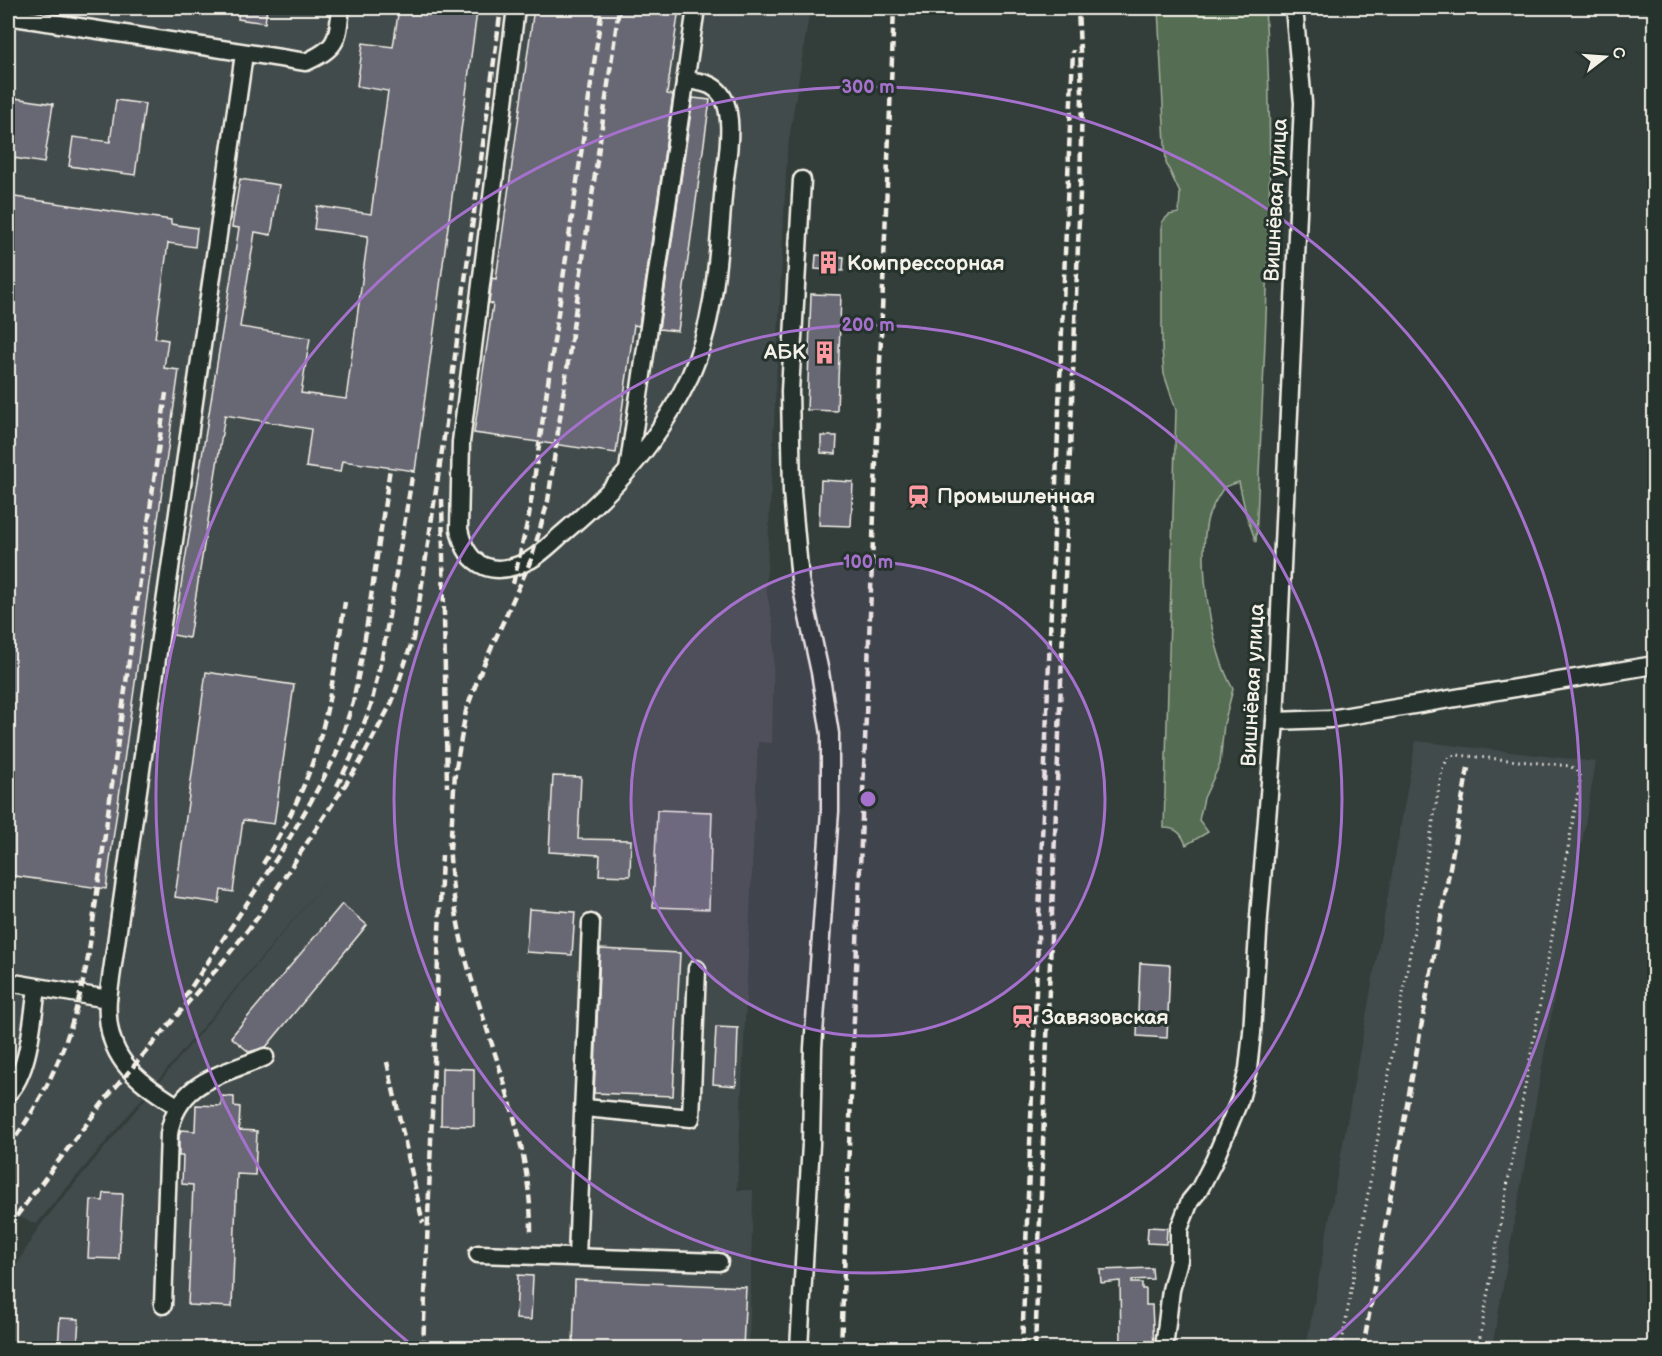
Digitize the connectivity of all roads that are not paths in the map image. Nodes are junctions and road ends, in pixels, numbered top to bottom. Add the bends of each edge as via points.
1 (341, 8) edge
2 (516, 8) edge
3 (696, 8) edge
4 (1294, 8) edge
5 (8, 16) edge
6 (244, 54) junction
7 (685, 80) junction
8 (802, 180) dead end
9 (628, 470) junction
10 (1654, 665) edge
11 (1275, 721) junction
12 (591, 923) dead end
13 (697, 969) dead end
14 (8, 982) edge
15 (38, 989) junction
16 (108, 999) junction
17 (265, 1057) dead end
18 (8, 1093) edge
19 (177, 1106) junction
20 (585, 1108) junction
21 (478, 1254) dead end
22 (577, 1256) junction
23 (720, 1262) dead end
24 (162, 1305) dead end
25 (799, 1348) edge
26 (1164, 1348) edge

1 - 6 street via 337,40 325,54 306,62
2 - 9 street via 461,442 462,541 474,560 488,569 506,569 531,560 598,503
3 - 7 street
4 - 11 street, Вишнёвая улица via 1303,103
5 - 6 street
6 - 16 street
7 - 9 street
7 - 9 street via 715,88 725,100 728,119 710,317 690,376 650,443
8 - 25 street via 790,391 792,492 800,580 828,722 830,810 813,1048
10 - 11 street via 1330,719
11 - 26 street, Вишнёвая улица via 1248,1069 1214,1161 1179,1229 1179,1260
12 - 20 street
13 - 20 street via 691,1118
14 - 15 street
15 - 16 street
15 - 18 street via 24,1065
16 - 19 street via 108,1030 121,1059 140,1080
17 - 19 street via 202,1083
19 - 24 street via 169,1134
20 - 22 street
21 - 22 street
22 - 23 street

